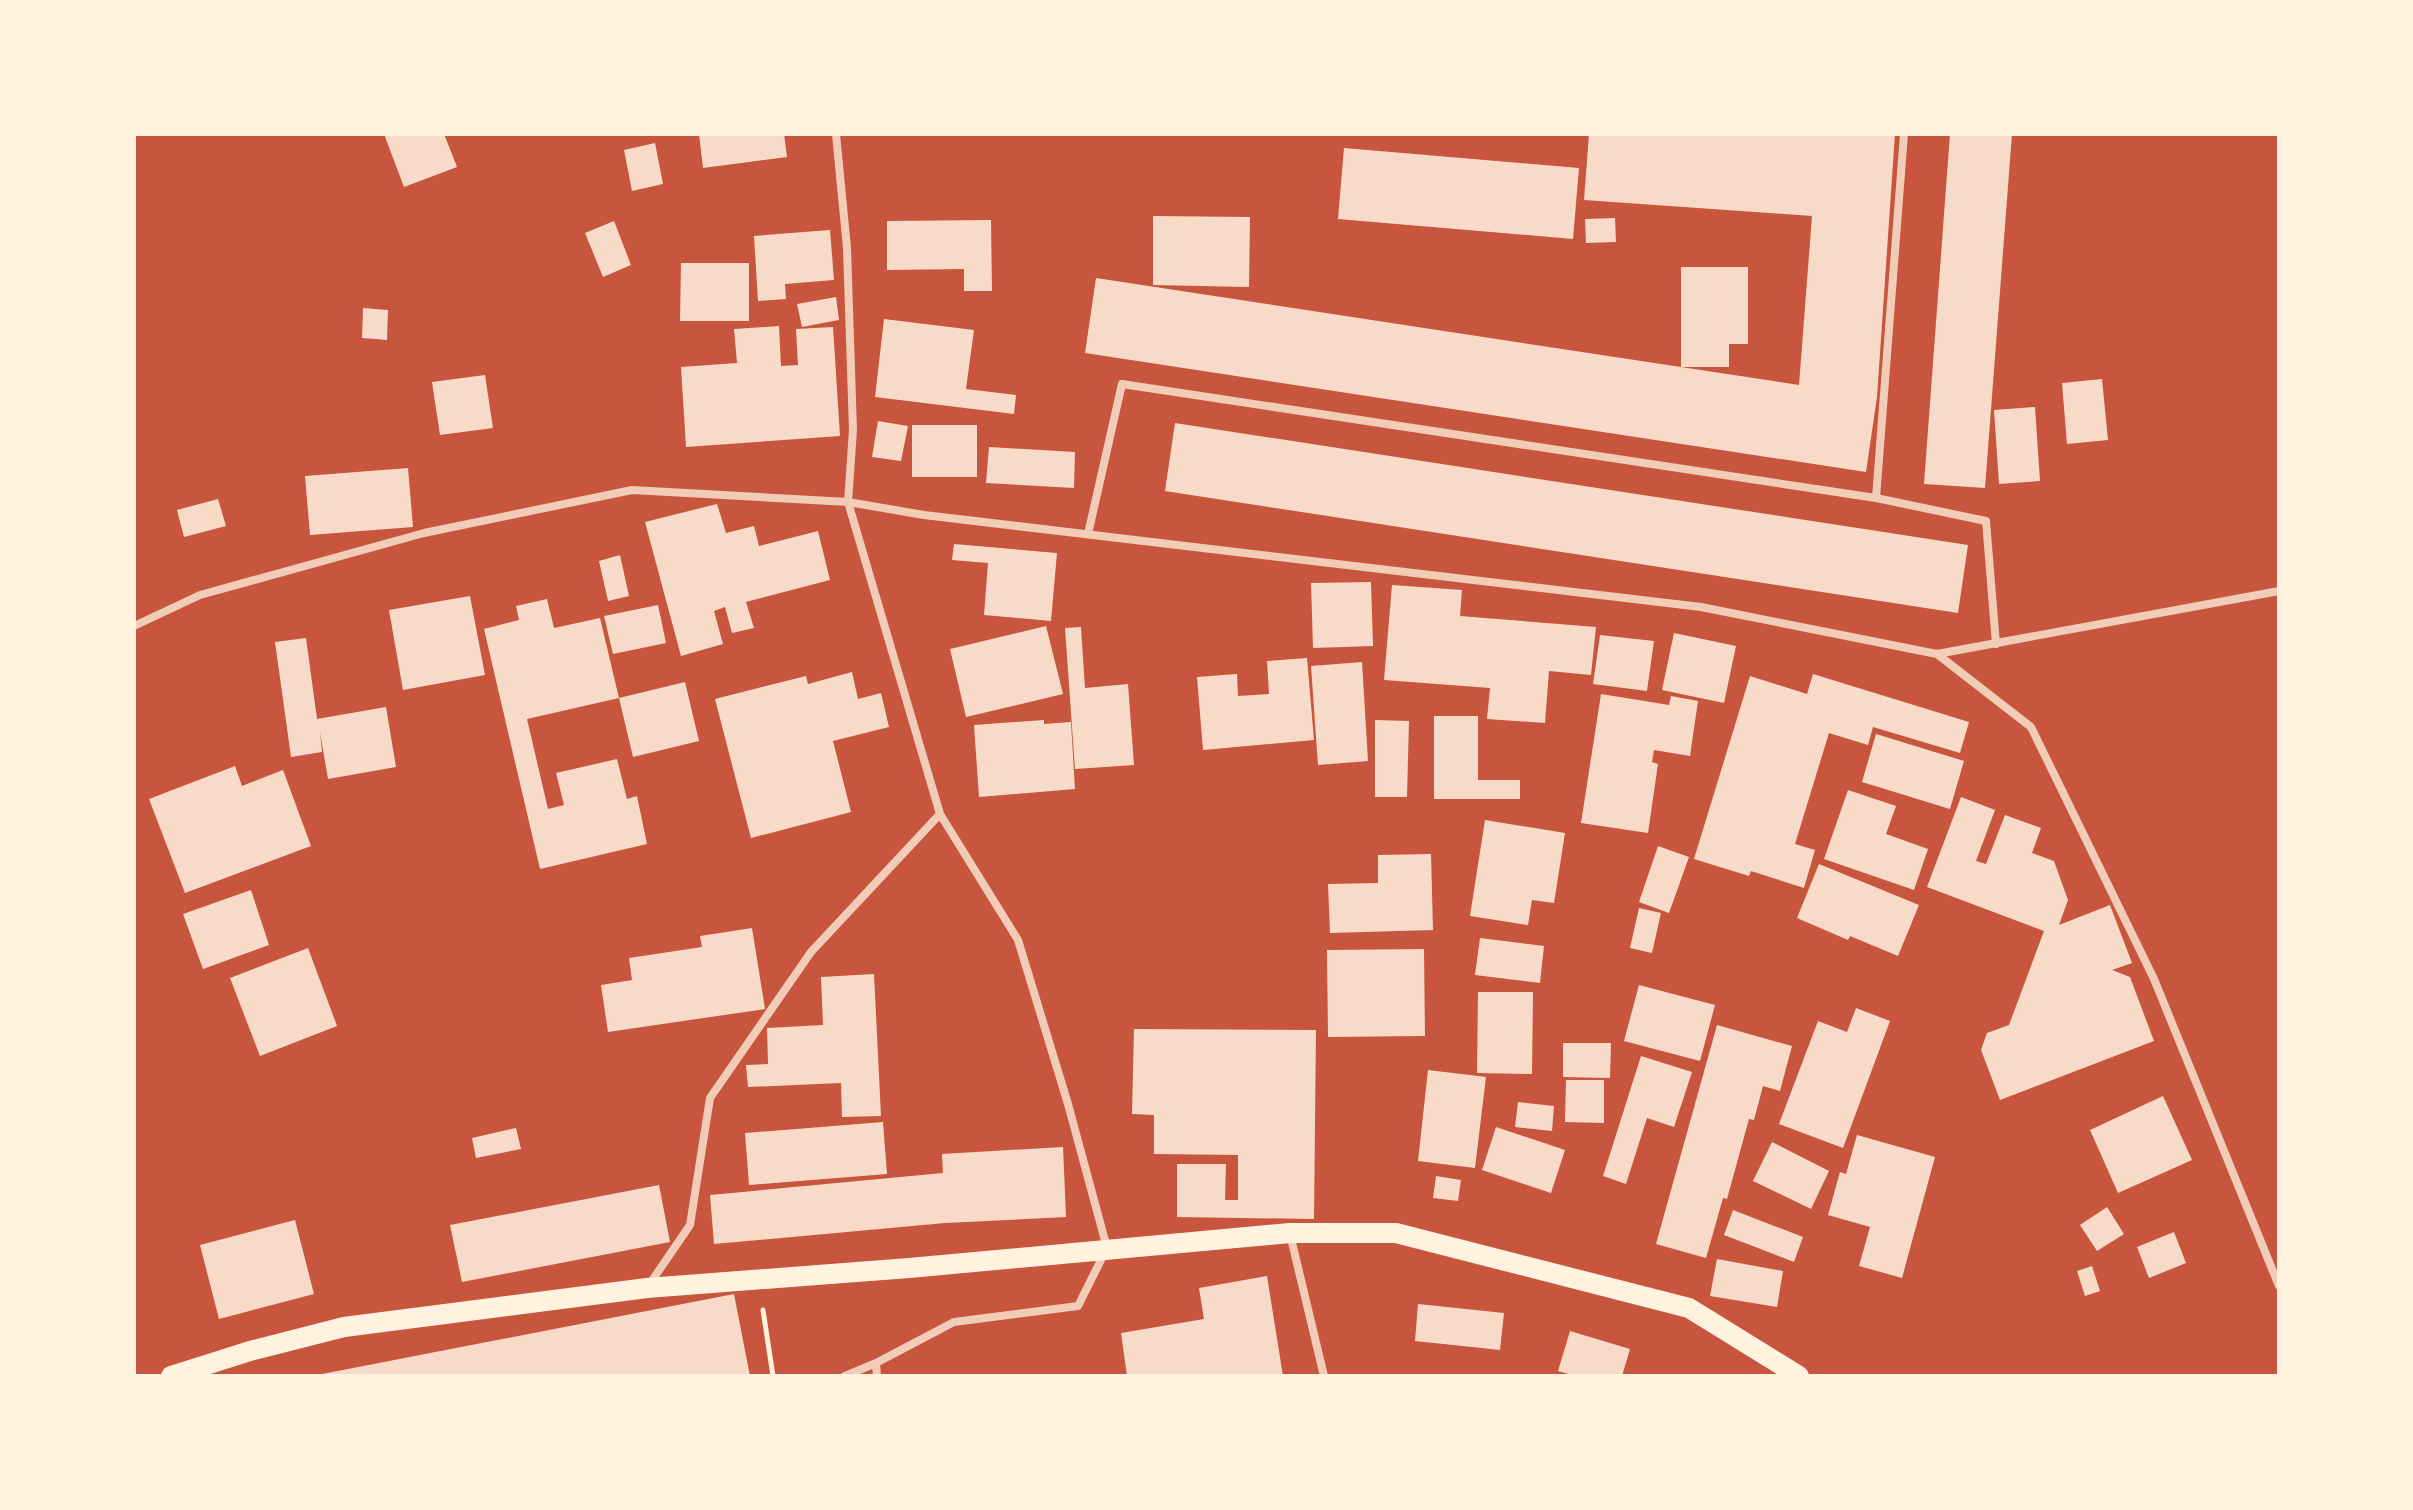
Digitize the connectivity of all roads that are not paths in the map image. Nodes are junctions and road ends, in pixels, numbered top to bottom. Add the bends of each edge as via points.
1 (836, 134) edge
2 (1904, 134) edge
3 (1876, 498) junction
4 (848, 502) junction
5 (1088, 534) junction
6 (2279, 591) edge
7 (134, 626) edge
8 (1996, 644) junction
9 (1937, 654) junction
10 (940, 814) junction
11 (1290, 1233) junction
12 (1107, 1248) junction
13 (2279, 1286) edge
14 (647, 1288) junction
15 (876, 1363) junction
16 (171, 1376) edge
17 (845, 1376) edge
18 (877, 1376) edge
19 (1324, 1376) edge
20 (1799, 1376) edge

1 - 4 street via 847,248 853,415
2 - 3 street
3 - 5 street via 1122,384
3 - 8 street via 1986,521
4 - 5 street
4 - 7 street via 632,490 424,533 200,595
4 - 10 street
5 - 9 street via 1701,607
6 - 8 street
8 - 9 street
9 - 13 street via 2031,727 2154,979
10 - 12 street via 1018,940
10 - 14 street via 811,952 710,1098 690,1225
11 - 12 main road
11 - 19 street
11 - 20 main road via 1396,1233 1689,1308
12 - 14 main road
12 - 15 street via 1078,1306 954,1322
14 - 16 main road via 344,1327
15 - 17 street
15 - 18 street

